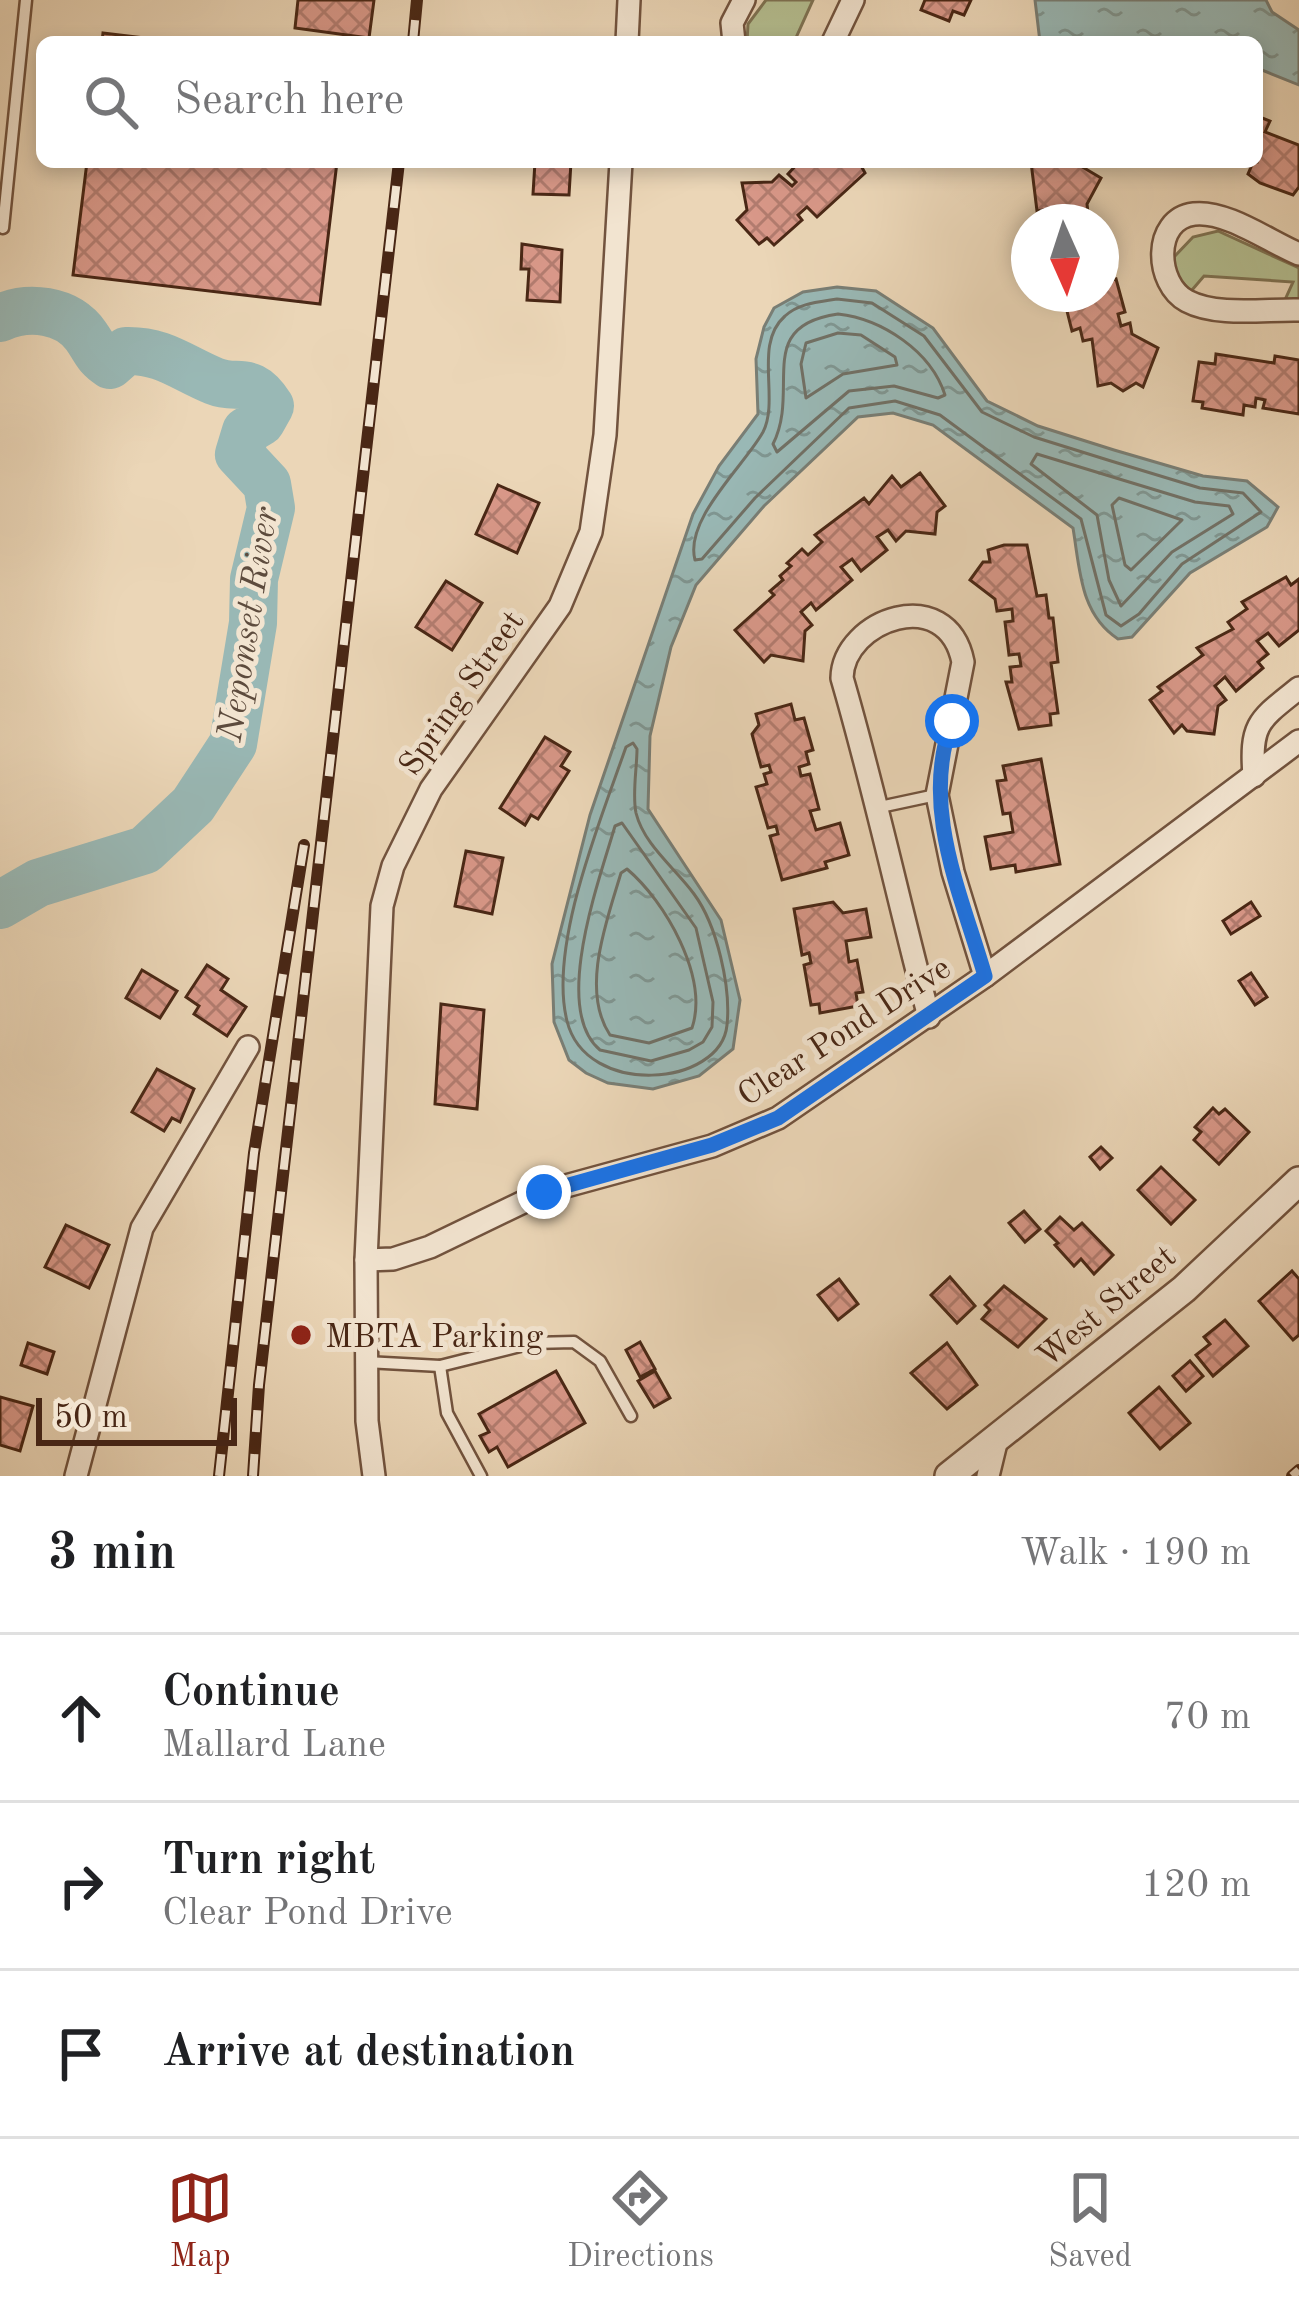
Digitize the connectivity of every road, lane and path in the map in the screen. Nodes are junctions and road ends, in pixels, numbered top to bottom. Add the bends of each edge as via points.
1 (26, 0) edge
2 (629, 0) edge
3 (744, 0) edge
4 (853, 0) edge
5 (627, 36) edge
6 (733, 36) edge
7 (835, 36) edge
8 (621, 168) edge
9 (3, 228) edge
10 (1299, 254) edge
11 (1299, 310) edge
12 (1299, 688) edge
13 (1299, 741) edge
14 (1254, 776) junction
15 (937, 795) junction
16 (880, 807) junction
17 (985, 976) junction
18 (928, 1017) junction
19 (248, 1047) dead end
20 (1299, 1180) edge
21 (366, 1260) junction
22 (366, 1362) junction
23 (440, 1366) junction
24 (631, 1416) dead end
25 (996, 1443) junction
26 (76, 1476) edge
27 (374, 1476) edge
28 (482, 1476) edge
29 (949, 1476) edge
30 (988, 1476) edge

1 - 9 lane
2 - 5 street
3 - 6 street
4 - 7 street
8 - 21 street, Spring Street via 591,532 560,606 430,789 382,906
10 - 11 street via 1197,213 1177,219 1164,238 1162,262 1170,287 1208,308
12 - 14 street via 1257,721
13 - 14 street, Clear Pond Drive
14 - 17 street, Clear Pond Drive
15 - 16 lane
15 - 16 street via 963,662 953,629 927,615 889,621 852,644 842,661
15 - 17 street
16 - 18 street
17 - 18 street, Clear Pond Drive
18 - 21 street, Clear Pond Drive via 745,1133 544,1192 430,1247
19 - 26 street via 142,1228
20 - 25 street, West Street via 1184,1289
21 - 22 street, Spring Street
22 - 23 lane
22 - 27 street, Spring Street
23 - 24 lane via 532,1343 574,1342 600,1360
23 - 28 lane via 447,1413
25 - 29 street, West Street
25 - 30 street

